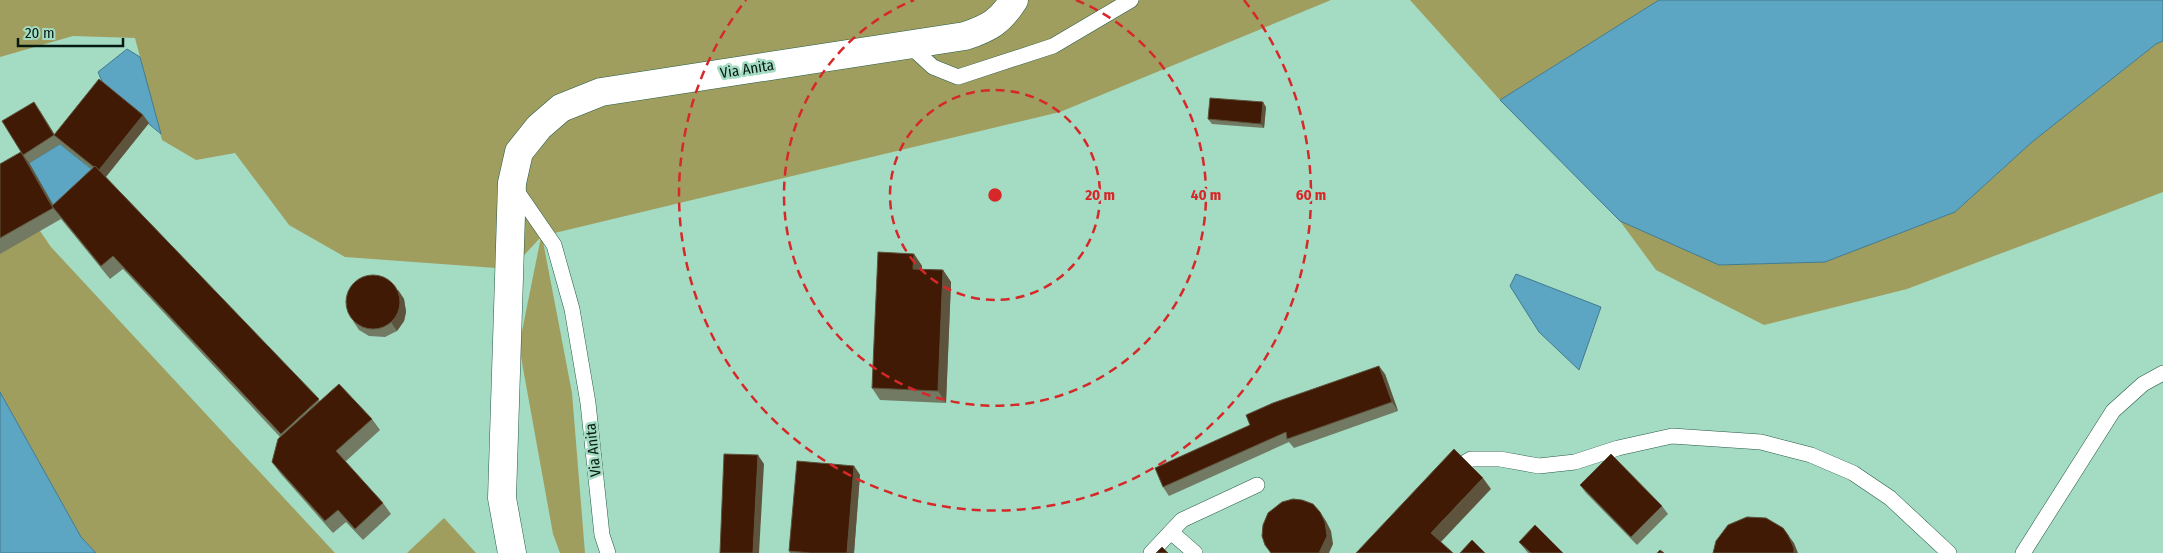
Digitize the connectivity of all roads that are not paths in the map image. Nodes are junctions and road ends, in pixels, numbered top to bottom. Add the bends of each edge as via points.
1 (1014, 0) edge
2 (1131, 0) edge
3 (909, 45) junction
4 (512, 183) junction
5 (2163, 373) edge
6 (1439, 482) edge
7 (1257, 484) dead end
8 (1171, 532) junction
9 (512, 553) edge
10 (608, 553) edge
11 (1151, 553) edge
12 (1195, 553) edge
13 (1949, 553) edge
14 (2023, 553) edge

1 - 3 street, Via Anita via 988,28 966,36
2 - 3 lane via 1053,46 958,77 933,67
3 - 4 street, Via Anita via 600,92 561,108 539,127 519,152
4 - 9 street, Via Anita via 502,498
4 - 10 lane, Via Anita via 554,245 572,309 588,403 602,535
5 - 14 lane via 2143,384 2113,411
6 - 13 lane via 1453,468 1471,459 1500,459 1539,466 1575,462 1672,436 1761,442 1811,455 1853,473 1890,498
7 - 8 lane via 1182,520
8 - 11 lane
8 - 12 lane

